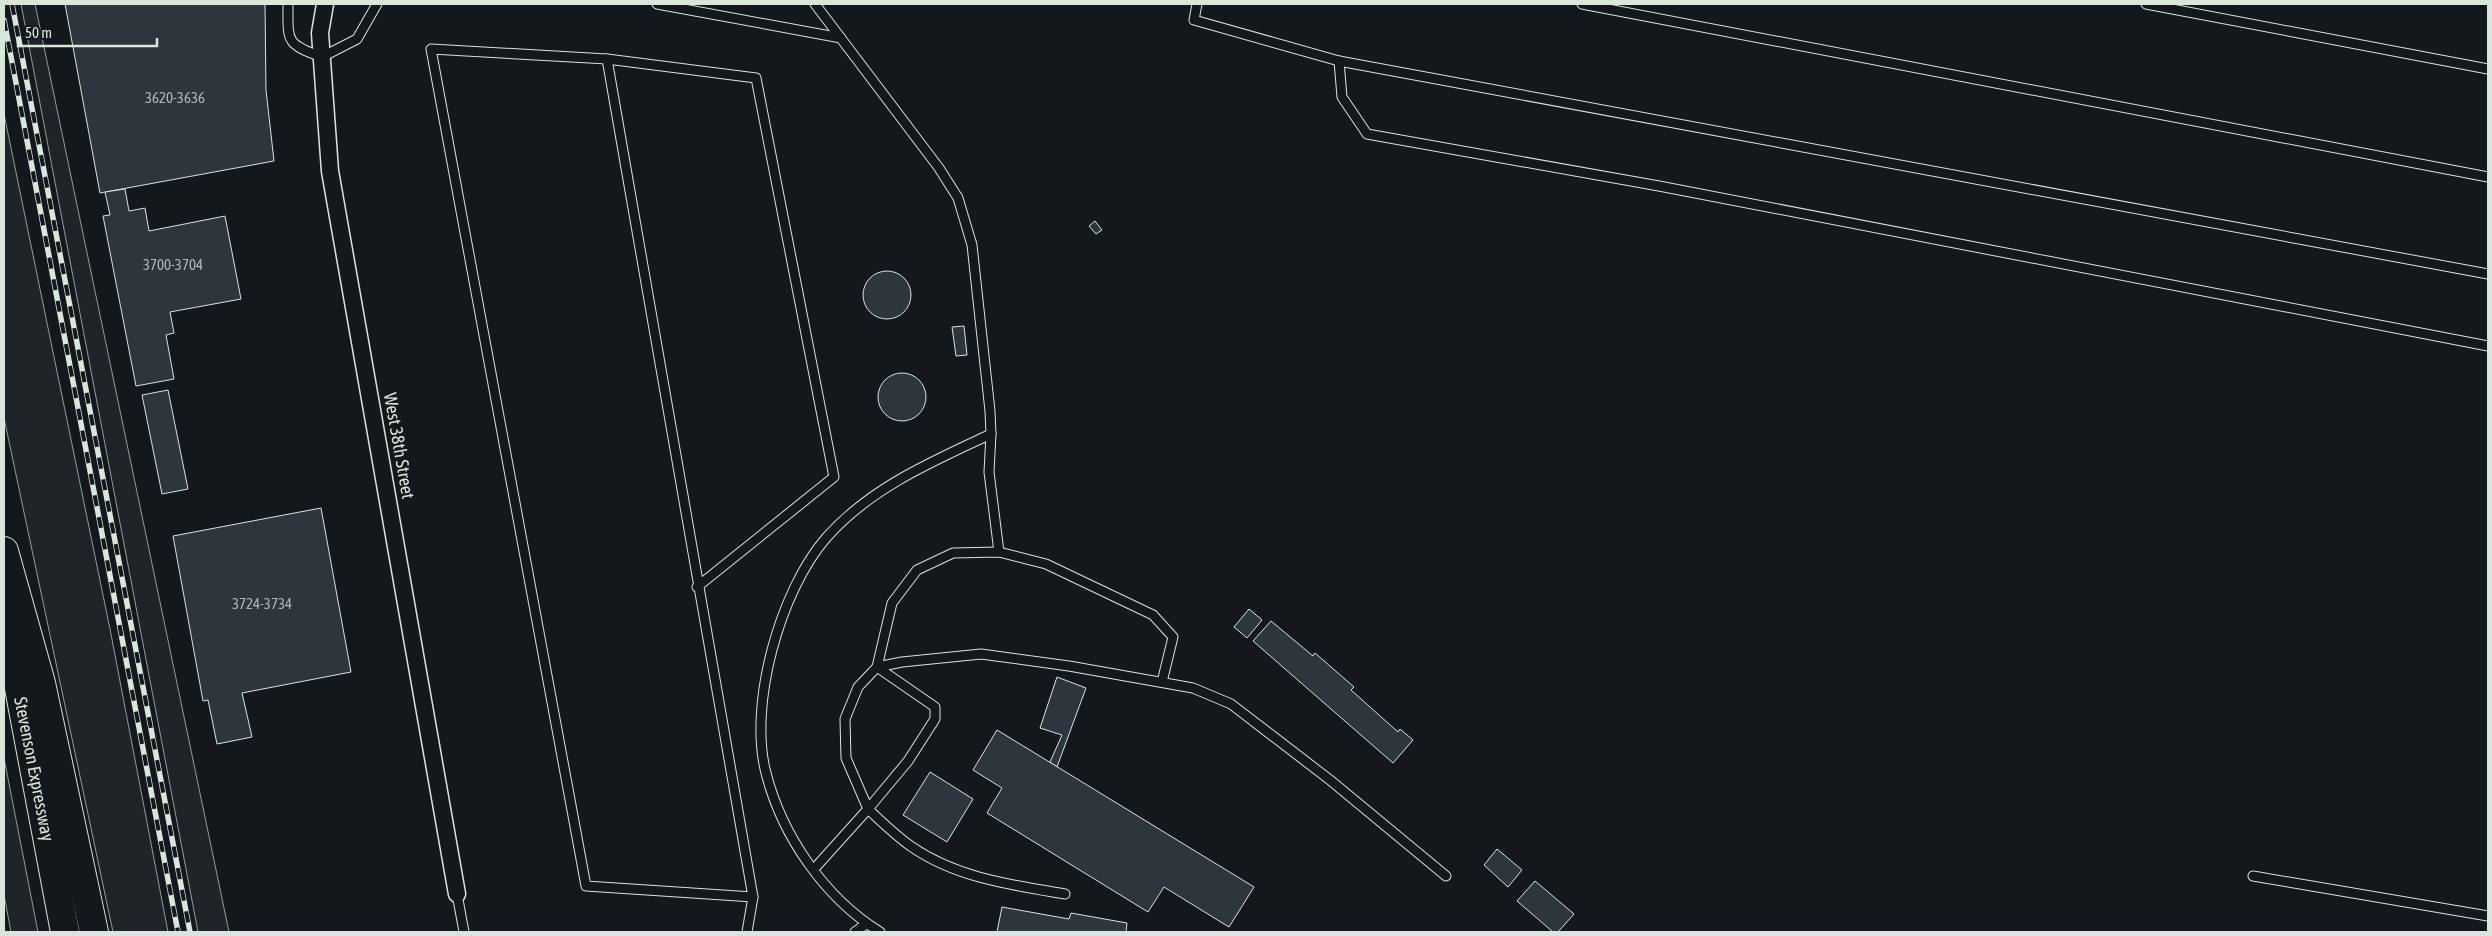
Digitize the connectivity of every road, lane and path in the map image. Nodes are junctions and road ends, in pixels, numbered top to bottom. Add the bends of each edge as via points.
1 (288, 4) edge
2 (325, 4) edge
3 (377, 4) edge
4 (657, 4) edge
5 (816, 4) edge
6 (1197, 4) edge
7 (1582, 4) edge
8 (2146, 4) edge
9 (841, 38) junction
10 (322, 57) junction
11 (607, 59) junction
12 (1339, 61) junction
13 (2488, 69) edge
14 (2488, 177) edge
15 (2488, 274) edge
16 (2488, 346) edge
17 (990, 434) junction
18 (4, 551) edge
19 (999, 552) junction
20 (697, 587) junction
21 (4, 605) edge
22 (877, 668) junction
23 (1162, 682) junction
24 (868, 809) junction
25 (814, 870) junction
26 (1446, 876) dead end
27 (2253, 876) dead end
28 (457, 894) joint
29 (1065, 894) dead end
30 (753, 897) junction
31 (2488, 916) edge
32 (866, 924) junction
33 (65, 932) edge
34 (94, 932) edge
35 (464, 932) edge
36 (747, 932) edge
37 (855, 932) edge
38 (880, 932) edge

1 - 10 lane via 288,36 298,48
2 - 10 street, West 38th Street via 320,33
3 - 10 lane via 357,39
4 - 9 lane
5 - 9 lane
6 - 12 lane via 1194,20
7 - 14 lane
8 - 13 lane
9 - 17 lane via 958,198 972,245 983,331
10 - 28 street, West 38th Street via 330,170
11 - 20 lane
11 - 20 lane via 756,78 834,477
11 - 30 lane via 431,49 586,886
12 - 15 lane
12 - 16 lane via 1342,97 1367,134 1659,186
17 - 19 lane via 990,472
17 - 25 lane via 912,472 850,513 803,570 788,599 776,633 763,701 765,772 792,837
18 - 34 highway via 41,683
19 - 22 lane via 953,553 918,570 892,603
19 - 23 lane via 1046,564 1153,615 1173,637
20 - 30 lane
21 - 33 highway, Stevenson Expressway
22 - 23 lane via 902,662 981,654
22 - 24 lane via 858,687 845,719 846,758
22 - 24 lane via 935,708 935,719 908,761
23 - 26 lane via 1193,688 1231,704
24 - 25 lane
24 - 29 lane via 911,847 942,864 993,882
25 - 32 lane via 836,898
27 - 31 lane
28 - 35 lane
30 - 36 lane
32 - 37 lane
32 - 38 lane

